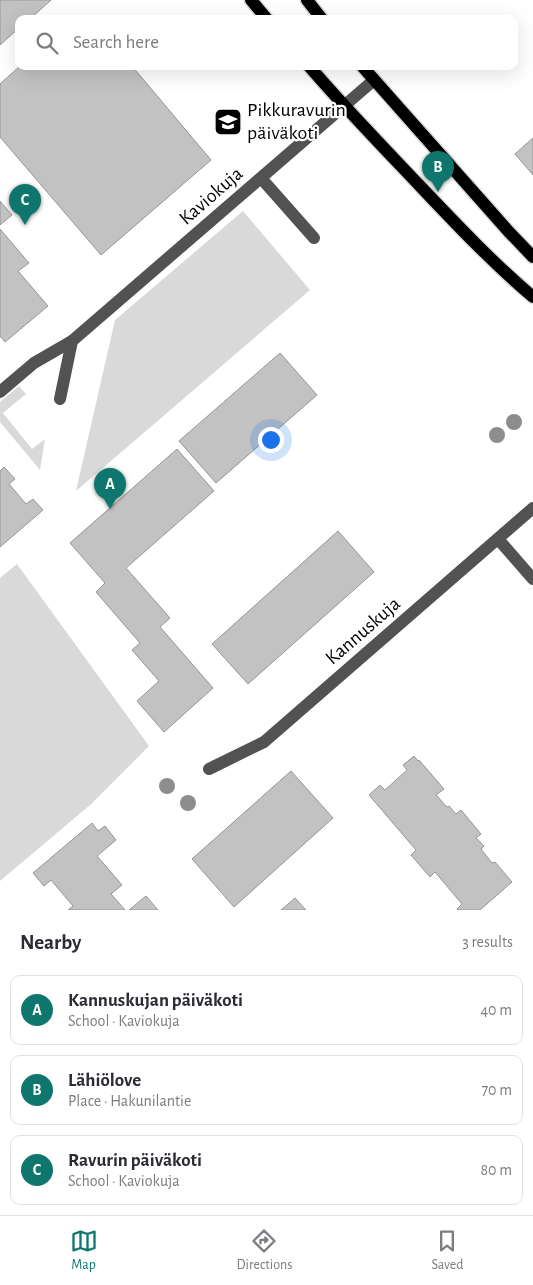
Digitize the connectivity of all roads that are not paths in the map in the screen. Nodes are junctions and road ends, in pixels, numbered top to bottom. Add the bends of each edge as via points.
1 (251, 0) edge
2 (307, 0) edge
3 (264, 15) edge
4 (319, 15) edge
5 (312, 70) edge
6 (365, 70) edge
7 (374, 80) junction
8 (344, 107) junction
9 (261, 178) junction
10 (314, 238) dead end
11 (533, 257) edge
12 (533, 297) edge
13 (72, 341) junction
14 (0, 392) edge
15 (60, 399) dead end
16 (533, 508) edge
17 (498, 539) junction
18 (533, 579) edge
19 (209, 769) dead end

1 - 3 main road
2 - 4 main road
5 - 8 main road
6 - 7 main road
7 - 8 street, Kaviokuja
7 - 11 main road
8 - 9 street, Kaviokuja
8 - 12 main road
9 - 10 street
9 - 13 street, Kaviokuja
13 - 14 street, Kaviokuja via 34,363
13 - 15 street
16 - 17 street, Kannuskuja
17 - 18 street
17 - 19 street, Kannuskuja via 264,742

